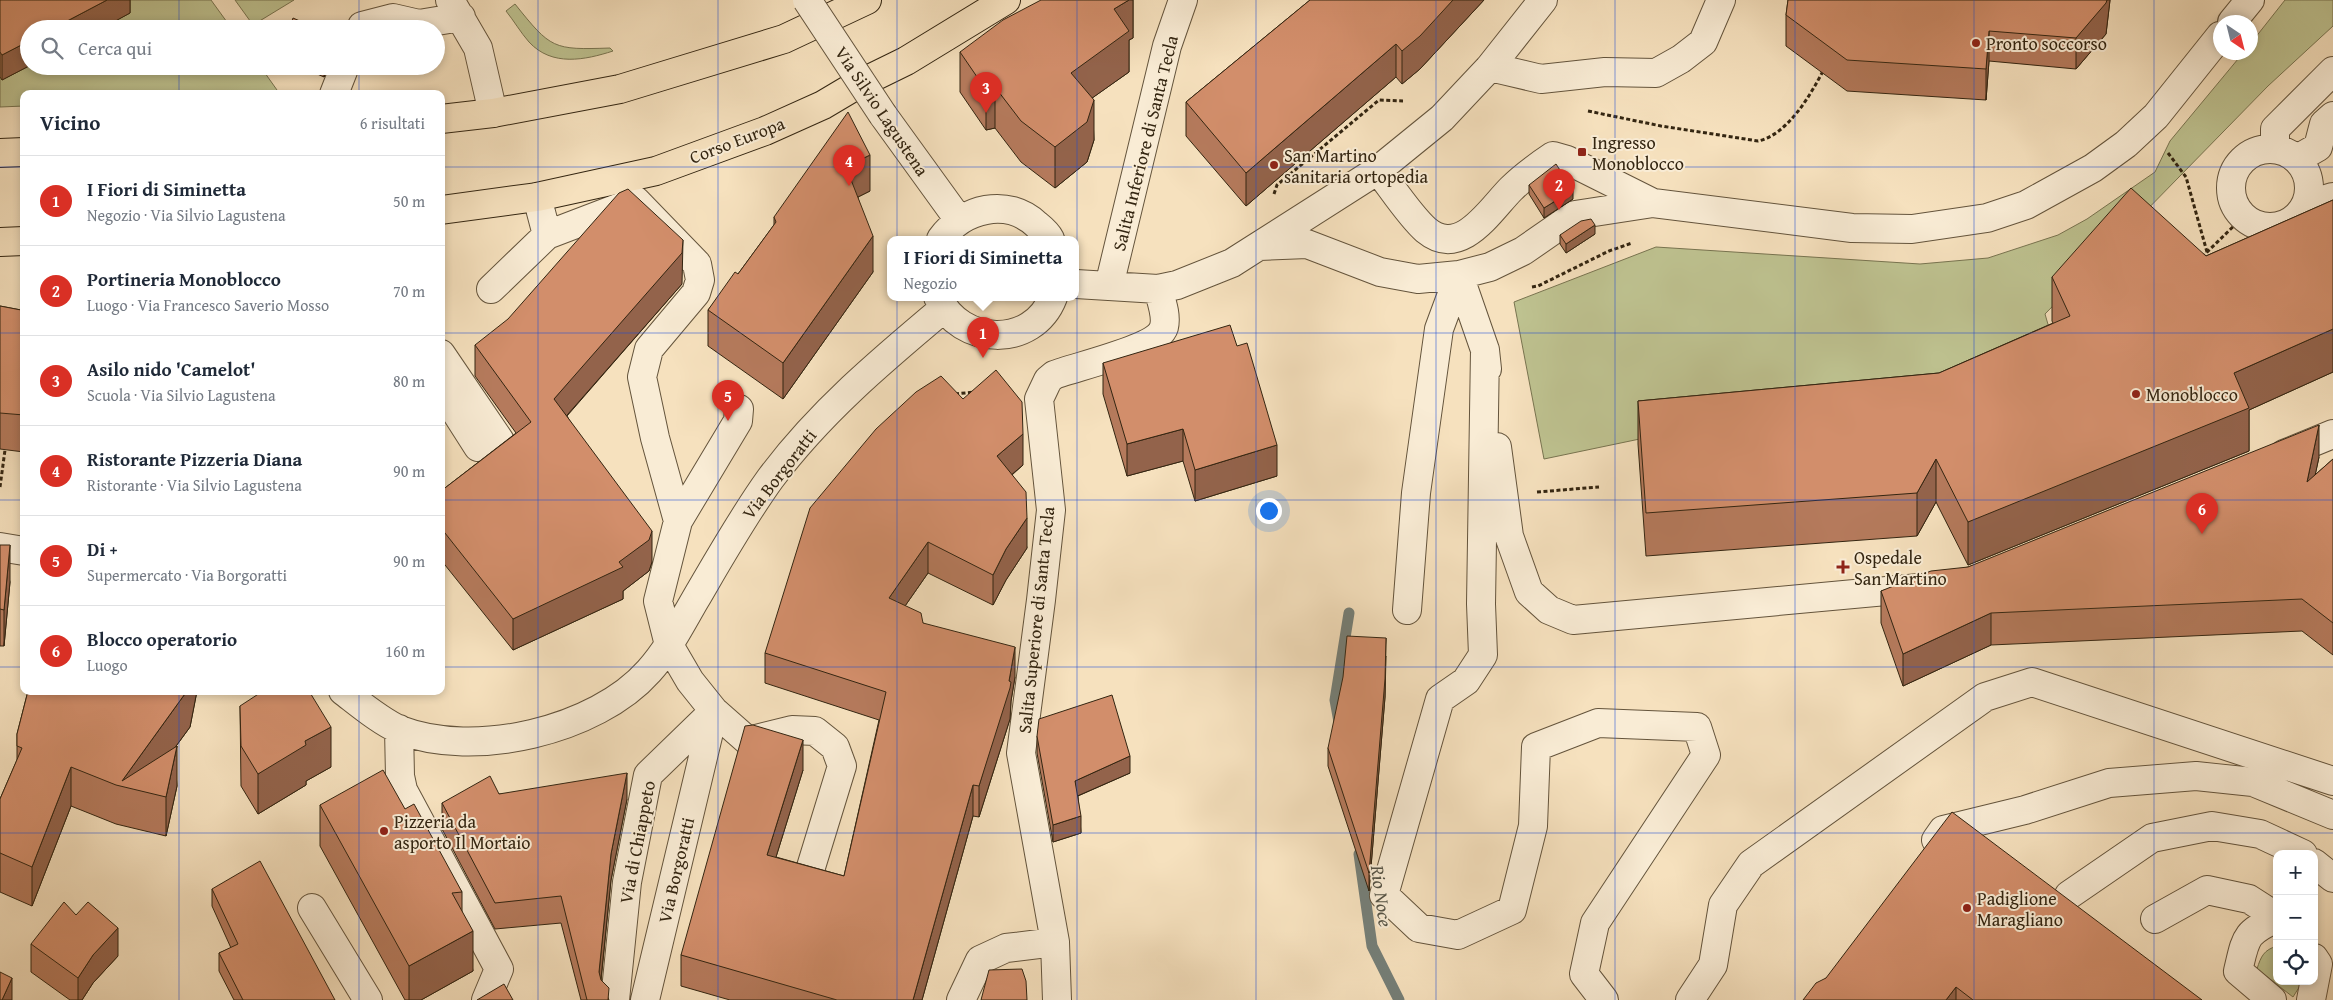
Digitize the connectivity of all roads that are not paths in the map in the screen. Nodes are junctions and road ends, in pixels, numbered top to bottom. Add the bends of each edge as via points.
1 (807, 0) edge
2 (867, 0) edge
3 (1006, 0) edge
4 (1183, 0) edge
5 (1543, 0) edge
6 (1721, 0) edge
7 (2250, 0) edge
8 (456, 9) edge
9 (2238, 15) edge
10 (385, 20) edge
11 (402, 20) edge
12 (429, 20) edge
13 (2213, 45) edge
14 (1490, 67) junction
15 (2333, 71) edge
16 (341, 75) edge
17 (336, 90) edge
18 (493, 113) junction
19 (2333, 116) edge
20 (445, 119) edge
21 (20, 152) edge
22 (0, 153) edge
23 (2286, 154) junction
24 (1378, 170) junction
25 (537, 197) junction
26 (2333, 197) edge
27 (1653, 203) junction
28 (2306, 205) junction
29 (445, 209) edge
30 (950, 230) edge
31 (547, 236) junction
32 (1049, 236) edge
33 (20, 241) edge
34 (0, 242) edge
35 (1259, 246) junction
36 (1459, 275) junction
37 (1079, 284) edge
38 (1109, 286) junction
39 (491, 288) dead end
40 (1158, 289) junction
41 (1052, 301) edge
42 (941, 303) edge
43 (1485, 350) junction
44 (445, 362) edge
45 (445, 394) edge
46 (739, 409) dead end
47 (2333, 434) edge
48 (2261, 463) edge
49 (678, 521) junction
50 (0, 547) edge
51 (20, 550) edge
52 (1942, 586) edge
53 (1407, 610) dead end
54 (668, 645) junction
55 (348, 695) edge
56 (714, 711) junction
57 (399, 729) junction
58 (2333, 781) edge
59 (2333, 815) edge
60 (2294, 850) edge
61 (1920, 861) edge
62 (811, 866) edge
63 (2318, 866) edge
64 (2333, 878) edge
65 (2069, 894) dead end
66 (312, 908) dead end
67 (2273, 915) edge
68 (2155, 919) dead end
69 (2273, 920) edge
70 (1055, 942) junction
71 (2314, 985) edge
72 (368, 1000) edge
73 (486, 1000) edge
74 (615, 1000) edge
75 (645, 1000) edge
76 (961, 1000) edge
77 (1057, 1000) edge
78 (1604, 1000) edge
79 (1690, 1000) edge
80 (2272, 1000) edge
81 (2311, 1000) edge

1 - 30 street, Via Silvio Lagustena, bridge via 883,115
2 - 18 main road via 784,39 628,86
3 - 25 main road, Corso Europa via 906,61 766,131 656,171
4 - 38 street, Salita Inferiore di Santa Tecla via 1167,46
5 - 14 street
6 - 14 street via 1702,42 1656,73 1605,72 1541,79
7 - 9 street
8 - 12 street
8 - 18 street via 478,48
10 - 11 street
13 - 27 street via 2156,116 2126,144 2093,168 2026,205 1987,218 1912,229 1852,228
14 - 24 street via 1442,118
15 - 23 street via 2275,129
16 - 17 street
18 - 20 main road
19 - 23 street via 2324,124 2318,147
21 - 22 main road
23 - 28 street via 2305,169 2310,194
23 - 28 street via 2262,150 2241,162 2230,184 2235,208 2253,224 2277,228 2298,216
24 - 27 street via 1426,230 1440,238 1458,238 1470,232 1525,174 1553,156
24 - 35 street
25 - 29 main road, Corso Europa
25 - 31 street
26 - 28 street
27 - 36 street via 1576,215 1523,251 1490,268
30 - 32 street, Via Silvio Lagustena via 981,210 1006,209 1030,218
31 - 39 street
31 - 49 street via 636,201 697,264 700,280 696,293 649,349 642,377
33 - 34 main road
35 - 36 street via 1307,244 1380,272 1418,279
35 - 40 street via 1232,263 1177,285
36 - 43 street
36 - 53 street via 1439,329 1431,379 1416,493
37 - 38 street
38 - 40 street
40 - 70 street, Salita Superiore di Santa Tecla via 1165,316 1164,328 1156,339 1142,347 1054,374 1039,399 1051,510 1021,753
41 - 42 street via 1033,324 1010,334 985,335 961,326
42 - 54 street, Via Borgoratti via 792,450 736,529
43 - 52 street via 1509,536 1529,592 1549,610 1573,620
43 - 78 street via 1483,655 1466,681 1440,699 1384,895 1418,928 1458,935 1512,910 1533,826 1536,747 1598,723 1697,727 1706,755 1595,923 1584,974
44 - 45 street via 489,444
46 - 49 street via 738,421
47 - 48 street
49 - 54 street via 658,601
50 - 51 street
54 - 56 street via 690,682
54 - 57 street, Via Borgoratti via 648,672 618,696 581,719 552,730 478,740 437,739
55 - 57 street, Via Borgoratti
56 - 62 street via 748,741 792,730 815,731 835,747 842,766
56 - 74 street, Via di Chiappeto via 648,775 627,882
56 - 75 street, Via Borgoratti
57 - 73 street via 403,790 499,969
58 - 79 street via 2032,682 1985,696 1751,864 1723,905 1713,965
59 - 61 street via 2254,782 2196,776 2109,783 2025,810 1943,830
60 - 65 street via 2260,834 2212,826 2152,838
63 - 64 street
66 - 72 street
67 - 68 street via 2249,899 2207,890
69 - 80 street via 2245,939 2238,971
70 - 76 street via 1006,948 980,960
70 - 77 street, Salita Superiore di Santa Tecla
71 - 81 street

